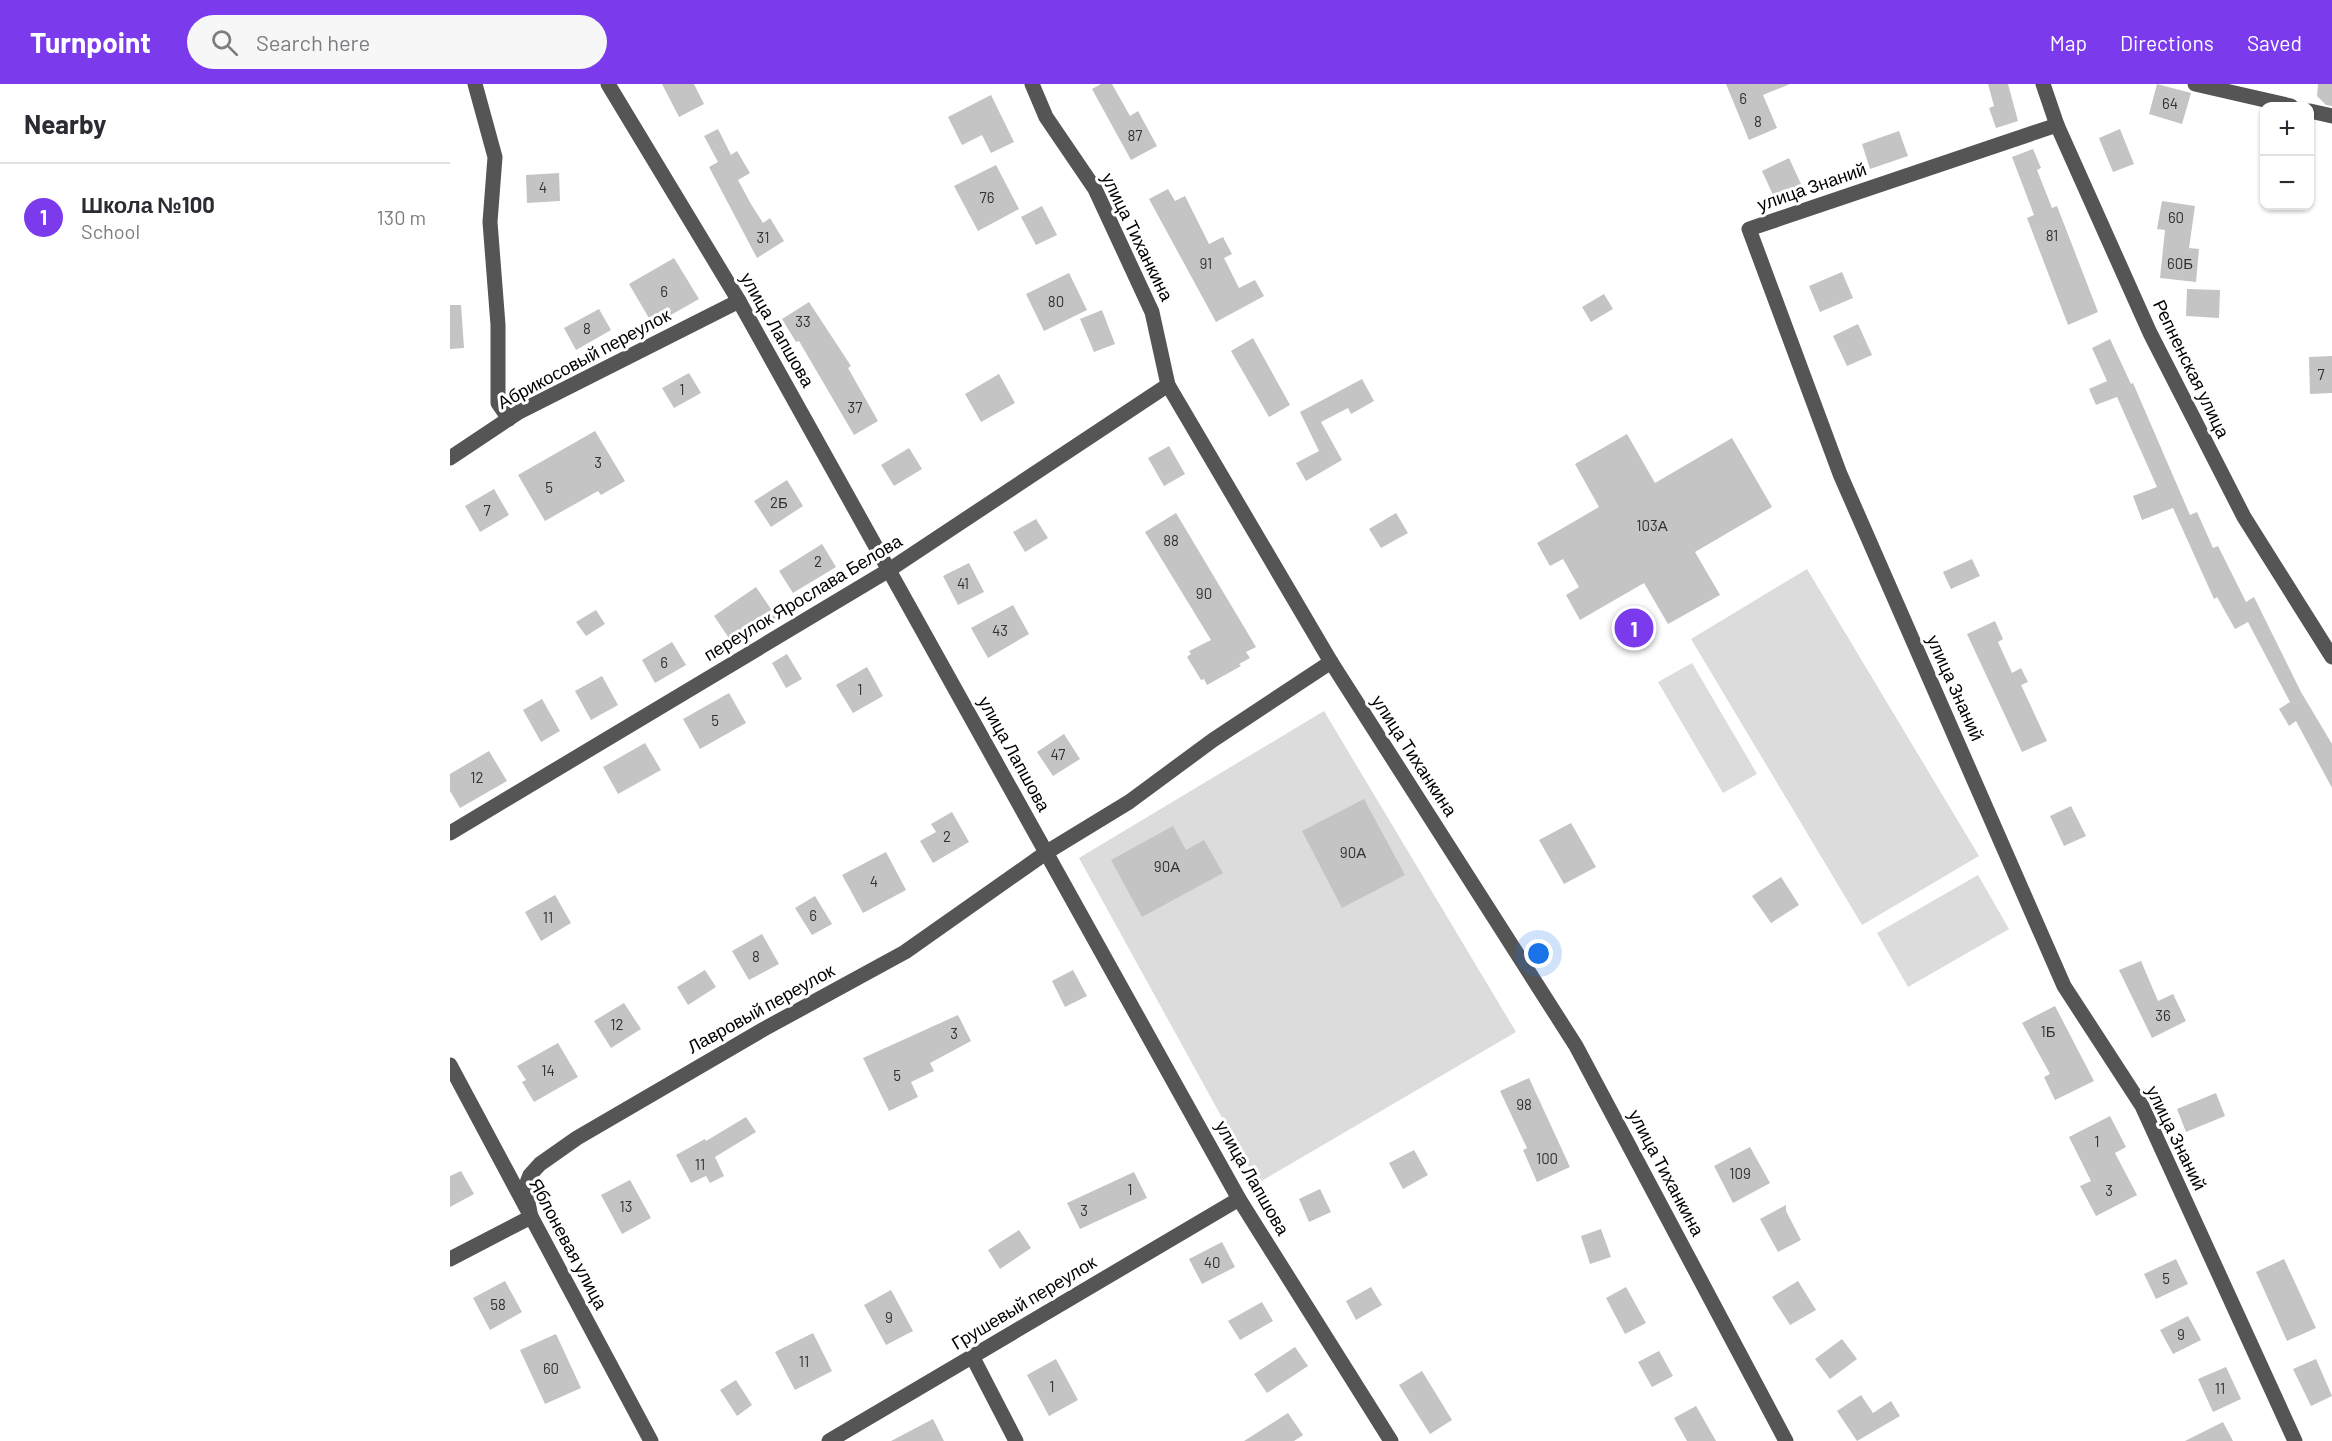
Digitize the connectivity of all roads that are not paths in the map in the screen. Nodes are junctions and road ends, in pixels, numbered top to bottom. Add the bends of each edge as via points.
1 (475, 84) edge
2 (608, 84) edge
3 (1032, 84) edge
4 (2043, 84) edge
5 (2195, 84) edge
6 (2274, 102) edge
7 (2314, 112) edge
8 (2332, 116) edge
9 (2057, 125) junction
10 (739, 301) junction
11 (1168, 385) junction
12 (509, 419) junction
13 (450, 459) edge
14 (889, 570) junction
15 (2332, 657) edge
16 (1331, 662) junction
17 (450, 833) edge
18 (1047, 852) junction
19 (450, 1065) edge
20 (1239, 1199) junction
21 (531, 1216) junction
22 (450, 1259) edge
23 (972, 1356) junction
24 (651, 1441) edge
25 (829, 1441) edge
26 (1016, 1441) edge
27 (1390, 1441) edge
28 (1786, 1441) edge
29 (2295, 1441) edge

1 - 12 street via 495,158 490,222 498,325 498,403
2 - 10 street, улица Лапшова
3 - 11 street, улица Тиханкина via 1046,117 1095,189 1152,312
4 - 9 street, Репненская улица
5 - 6 street
7 - 8 street
9 - 15 street, Репненская улица via 2150,333 2244,517
9 - 29 street, улица Знаний via 1749,229 1840,474 2064,986 2142,1106
10 - 12 street, Абрикосовый переулок
10 - 14 street, улица Лапшова
11 - 14 street, переулок Ярослава Белова
11 - 16 street, улица Тиханкина
12 - 13 street, Абрикосовый переулок
14 - 17 street, переулок Ярослава Белова
14 - 18 street, улица Лапшова
16 - 18 street, Лавровый переулок via 1213,740 1129,802
16 - 28 street, улица Тиханкина via 1576,1046
18 - 20 street, улица Лапшова
18 - 21 street, Лавровый переулок via 905,952 568,1144 530,1175 525,1188
19 - 21 street, Яблоневая улица
20 - 23 street, Грушевый переулок
20 - 27 street, улица Лапшова
21 - 22 street
21 - 24 street, Яблоневая улица
23 - 25 street, Грушевый переулок
23 - 26 street

